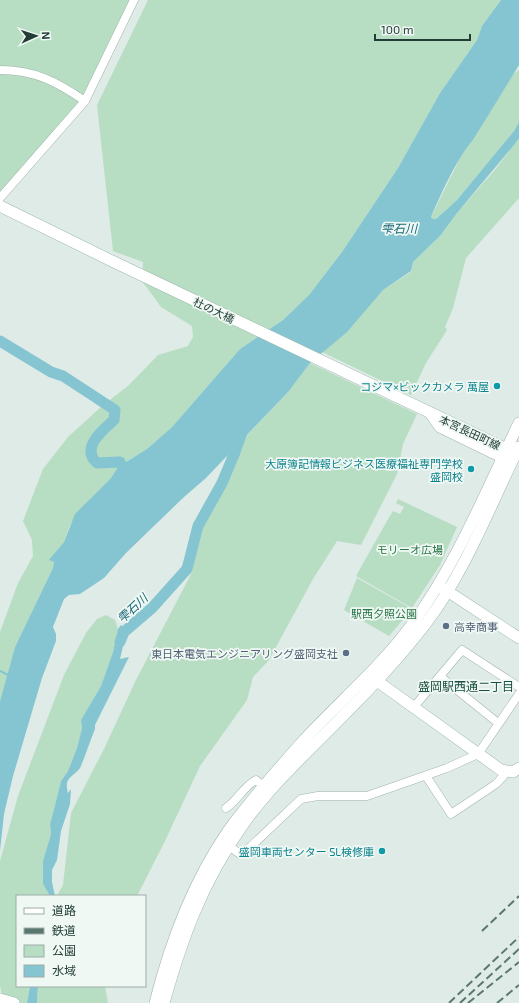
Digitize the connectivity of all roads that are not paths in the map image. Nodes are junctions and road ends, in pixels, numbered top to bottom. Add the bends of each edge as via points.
1 (134, 0) edge
2 (0, 70) edge
3 (85, 101) junction
4 (0, 198) edge
5 (3, 207) edge
6 (429, 413) joint
7 (519, 424) edge
8 (513, 455) edge
9 (443, 588) junction
10 (519, 638) edge
11 (440, 677) junction
12 (372, 678) junction
13 (519, 687) edge
14 (519, 694) edge
15 (413, 708) junction
16 (498, 723) junction
17 (478, 754) junction
18 (519, 768) edge
19 (507, 772) junction
20 (426, 776) junction
21 (267, 789) junction
22 (226, 808) dead end
23 (229, 846) junction
24 (0, 998) edge
25 (14, 1003) edge
26 (155, 1003) edge
27 (164, 1003) edge

1 - 3 street
2 - 3 street via 37,74
3 - 4 street
5 - 6 street, 杜の大橋
6 - 8 street, 本宮長田町線 via 440,427
7 - 8 street
8 - 9 street
9 - 10 street
9 - 12 street
11 - 13 street via 462,650
11 - 15 street
11 - 16 street
12 - 15 street
12 - 21 street
14 - 16 street
15 - 17 street
16 - 17 street
17 - 19 street
17 - 20 street
18 - 19 street
19 - 20 street via 496,784 451,814
20 - 23 street via 367,796 300,798 244,854
21 - 22 street via 256,780
21 - 23 street
21 - 26 street via 228,831 207,865 175,937
23 - 27 street via 209,879 186,931
24 - 25 street

